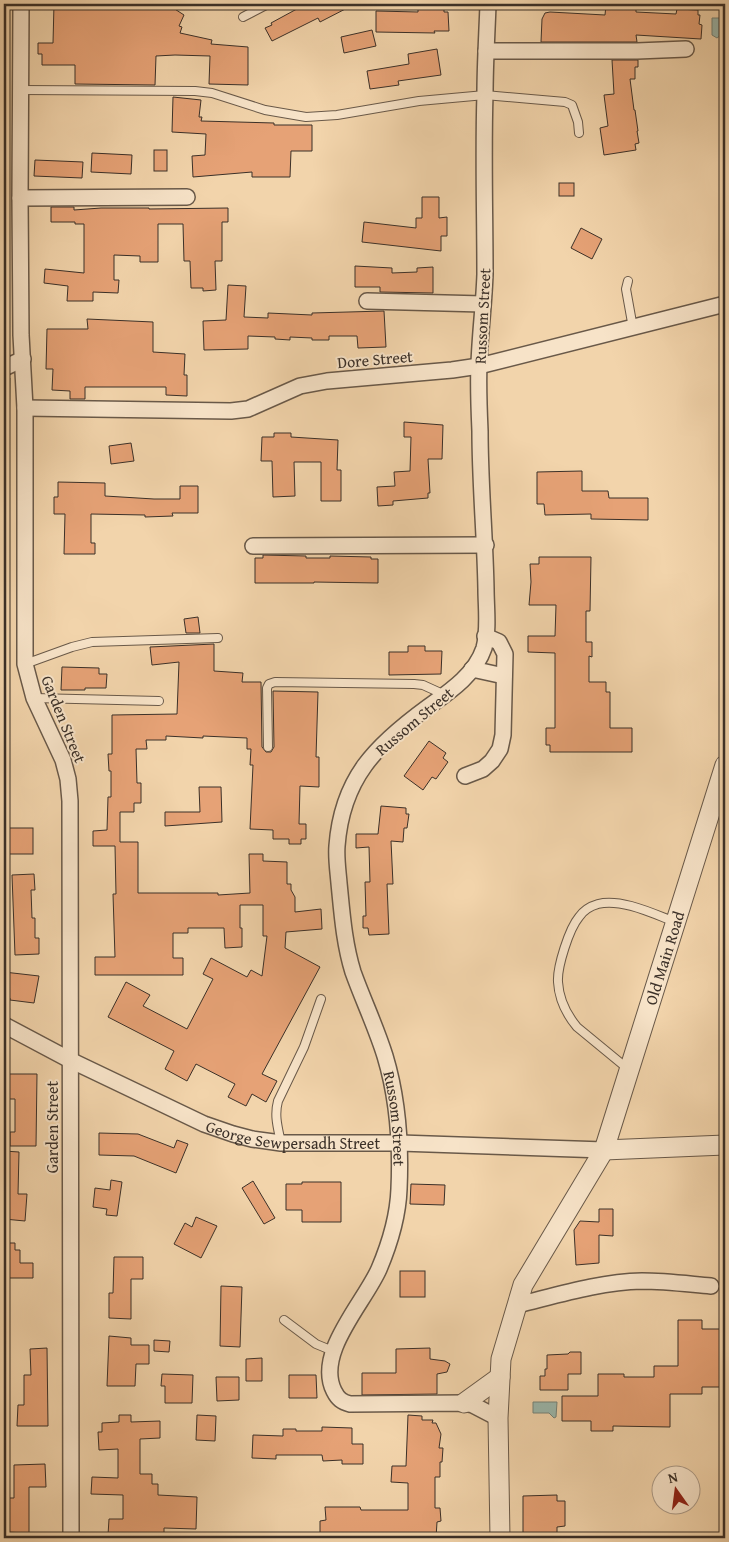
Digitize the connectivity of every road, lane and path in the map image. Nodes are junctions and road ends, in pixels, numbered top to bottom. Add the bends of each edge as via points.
1 (21, 4) edge
2 (268, 4) edge
3 (488, 4) edge
4 (243, 17) dead end
5 (686, 49) dead end
6 (486, 51) junction
7 (20, 90) junction
8 (485, 95) junction
9 (579, 133) dead end
10 (187, 197) dead end
11 (20, 198) junction
12 (628, 282) dead end
13 (367, 301) dead end
14 (483, 304) junction
15 (725, 304) edge
16 (633, 328) junction
17 (23, 359) junction
18 (479, 366) junction
19 (4, 368) edge
20 (26, 408) junction
21 (486, 545) junction
22 (253, 546) dead end
23 (485, 636) junction
24 (218, 638) dead end
25 (24, 664) junction
26 (472, 670) junction
27 (504, 676) junction
28 (445, 695) junction
29 (34, 698) junction
30 (159, 701) dead end
31 (268, 748) dead end
32 (725, 766) edge
33 (465, 776) dead end
34 (676, 923) junction
35 (321, 999) dead end
36 (4, 1025) edge
37 (70, 1060) junction
38 (629, 1070) junction
39 (281, 1143) junction
40 (400, 1143) junction
41 (725, 1145) edge
42 (604, 1150) junction
43 (711, 1286) dead end
44 (517, 1306) junction
45 (284, 1320) dead end
46 (333, 1351) junction
47 (500, 1377) junction
48 (464, 1403) junction
49 (498, 1418) junction
50 (71, 1538) edge
51 (500, 1538) edge

1 - 7 street, Garden Street
2 - 4 lane
3 - 6 street, Russom Street
5 - 6 street
6 - 8 street, Russom Street
7 - 8 lane via 195,91 306,117
7 - 11 street, Garden Street
8 - 9 lane via 565,102 572,105
8 - 14 street, Russom Street
10 - 11 street
11 - 17 street, Garden Street
12 - 16 lane via 626,289
13 - 14 street
14 - 18 street, Russom Street
15 - 16 street, Dore Street
16 - 18 street, Dore Street
17 - 19 street
17 - 20 street, Garden Street
18 - 20 street, Dore Street via 300,386 248,410
18 - 21 street, Russom Street
20 - 25 street, Garden Street
21 - 22 street
21 - 23 street, Russom Street
23 - 26 street, Russom Street via 484,648
23 - 27 street via 499,642 505,651
24 - 25 lane via 92,642
25 - 29 street, Garden Street
26 - 27 street
26 - 28 street, Russom Street
27 - 33 street via 500,749 488,766
28 - 31 lane via 414,684 274,682 267,688
28 - 40 street, Russom Street via 403,725 361,769 349,791 337,848 346,945 386,1058
29 - 30 lane
29 - 37 street, Garden Street via 63,760 68,779
32 - 34 street, Old Main Road
34 - 38 street, Old Main Road
34 - 38 lane via 621,904 597,904 579,917 560,966 560,994 570,1019
35 - 39 lane via 304,1047 275,1110
36 - 37 street, George Sewpersadh Street
37 - 39 street, George Sewpersadh Street via 204,1124 234,1134
37 - 50 street, Garden Street
38 - 42 street, Old Main Road
39 - 40 street, George Sewpersadh Street
40 - 42 street, George Sewpersadh Street
40 - 46 street, Russom Street via 399,1192 391,1240 377,1275
41 - 42 street, George Sewpersadh Street
42 - 44 street via 523,1285
43 - 44 street via 674,1282 616,1283
44 - 47 street via 501,1359
45 - 46 lane via 316,1344
46 - 48 street, Russom Street via 329,1374 336,1396 342,1402 365,1405
47 - 48 street
47 - 49 street
48 - 49 street, Russom Street
49 - 51 street

